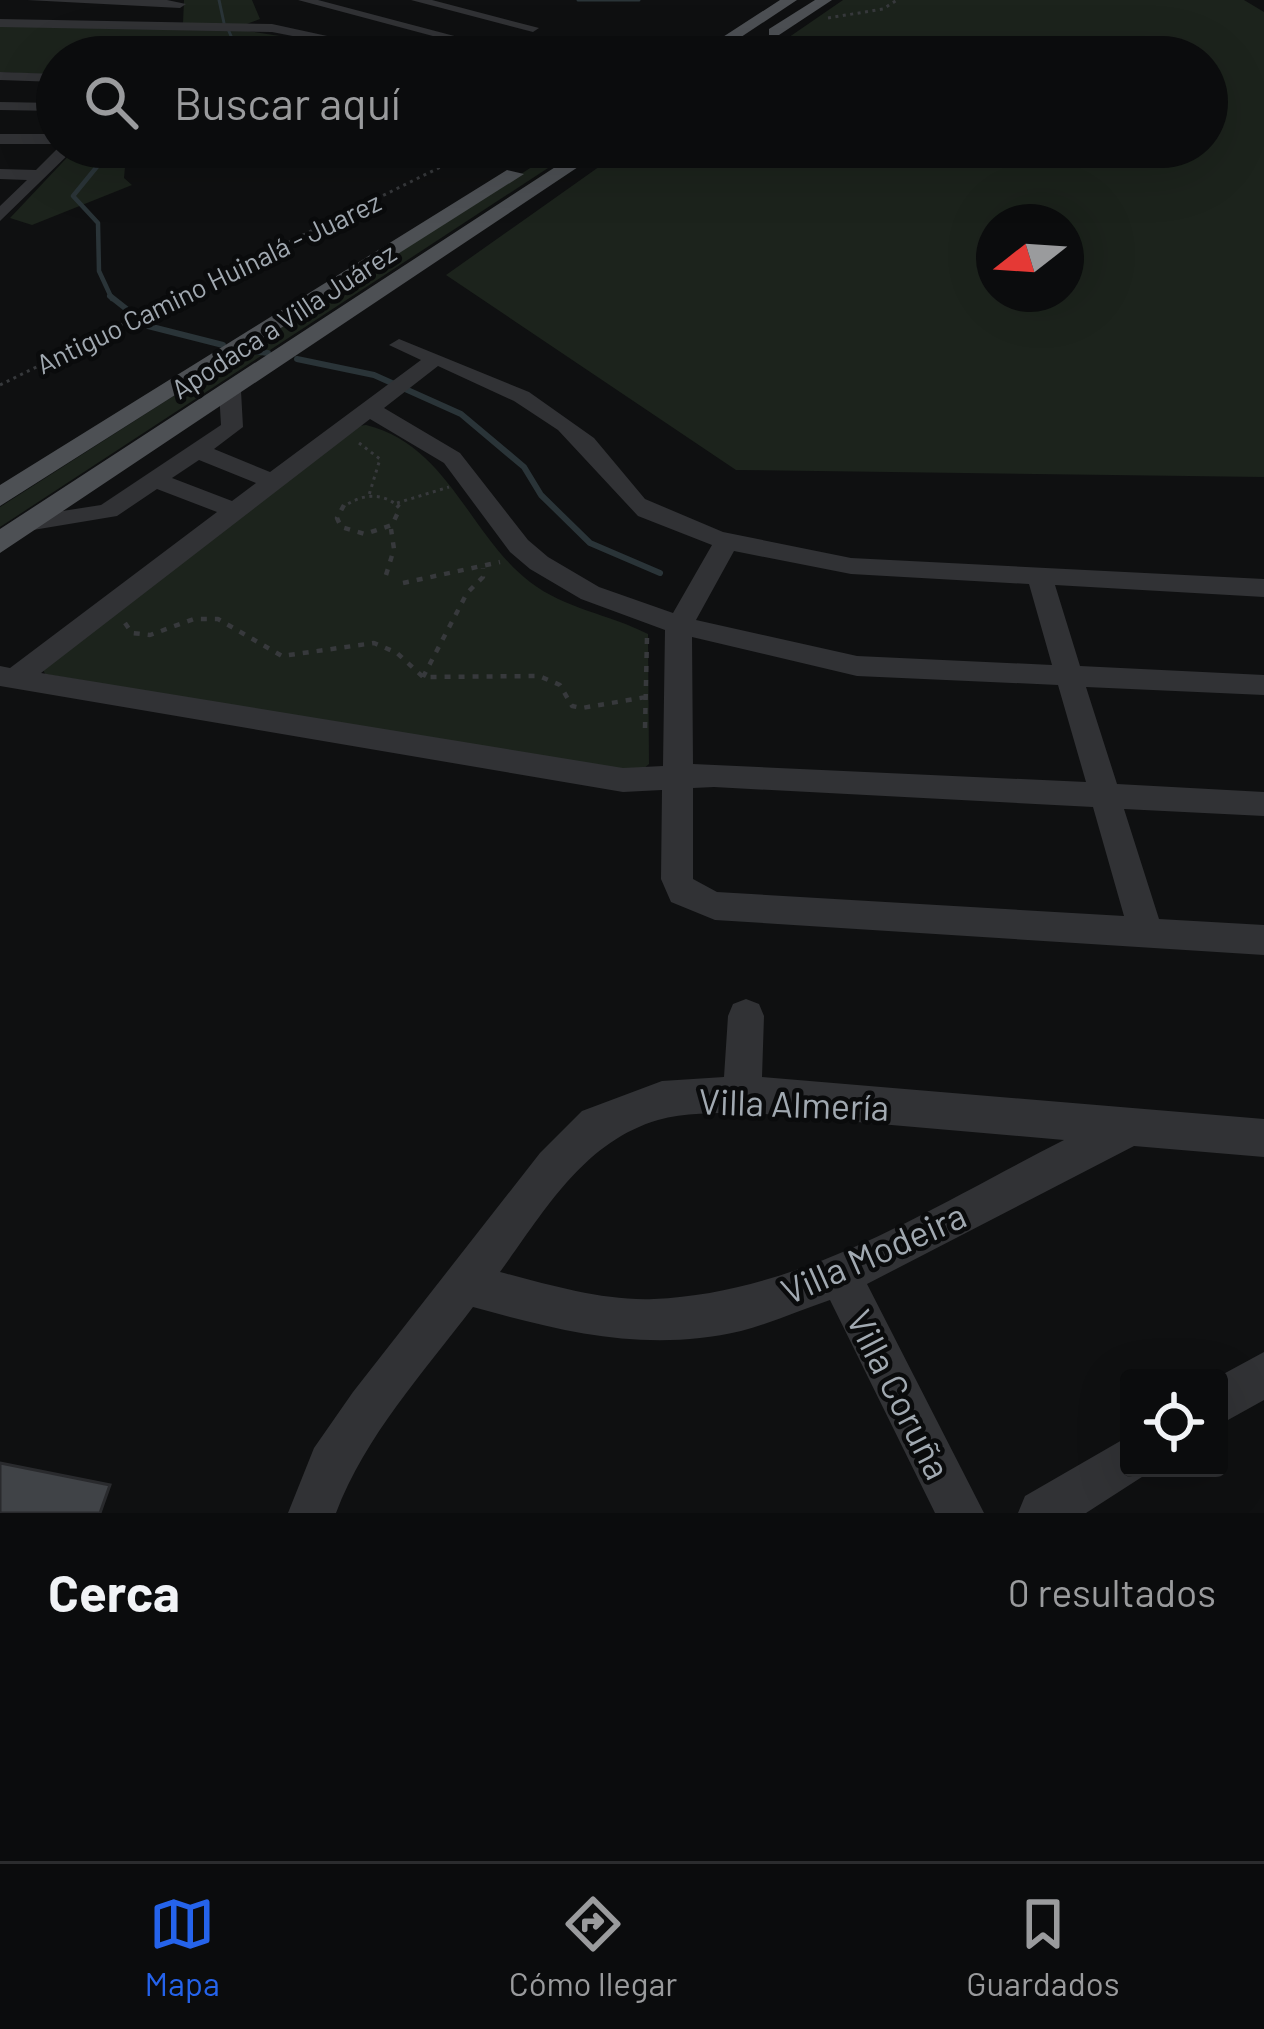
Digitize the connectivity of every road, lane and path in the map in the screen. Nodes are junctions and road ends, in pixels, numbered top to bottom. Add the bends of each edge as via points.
1 (33, 0) edge
2 (304, 0) edge
3 (421, 0) edge
4 (790, 0) edge
5 (825, 0) edge
6 (897, 0) edge
7 (180, 2) edge
8 (267, 8) dead end
9 (380, 19) junction
10 (549, 21) dead end
11 (0, 22) edge
12 (789, 23) junction
13 (180, 26) junction
14 (272, 28) junction
15 (533, 28) junction
16 (311, 36) edge
17 (340, 36) edge
18 (448, 36) edge
19 (513, 36) edge
20 (733, 36) edge
21 (769, 36) edge
22 (0, 76) edge
23 (36, 77) edge
24 (0, 106) edge
25 (36, 107) edge
26 (0, 139) edge
27 (36, 139) edge
28 (47, 168) edge
29 (439, 168) edge
30 (525, 168) edge
31 (565, 168) edge
32 (0, 174) edge
33 (40, 175) junction
34 (1, 214) edge
35 (399, 345) dead end
36 (436, 358) junction
37 (0, 385) edge
38 (230, 391) junction
39 (370, 409) junction
40 (351, 434) dead end
41 (205, 446) junction
42 (162, 475) junction
43 (280, 477) junction
44 (369, 495) junction
45 (0, 497) edge
46 (459, 499) dead end
47 (397, 503) junction
48 (242, 506) junction
49 (34, 521) junction
50 (390, 527) junction
51 (728, 539) junction
52 (0, 543) edge
53 (493, 554) dead end
54 (483, 568) junction
55 (386, 575) dead end
56 (1040, 579) junction
57 (403, 583) dead end
58 (1264, 588) edge
59 (111, 616) dead end
60 (679, 625) junction
61 (641, 633) dead end
62 (424, 676) junction
63 (7, 677) edge
64 (1069, 677) junction
65 (1264, 685) edge
66 (646, 697) junction
67 (645, 728) dead end
68 (676, 776) junction
69 (1104, 794) junction
70 (1264, 804) edge
71 (1146, 933) junction
72 (1264, 940) edge
73 (746, 1016) dead end
74 (742, 1094) junction
75 (1130, 1127) junction
76 (1264, 1138) edge
77 (839, 1275) junction
78 (461, 1283) junction
79 (1264, 1374) edge
80 (1228, 1396) edge
81 (1120, 1465) edge
82 (312, 1513) edge
83 (960, 1513) edge
84 (1042, 1513) edge

1 - 7 street
2 - 9 street
3 - 9 street
3 - 15 street
4 - 20 main road
5 - 12 main road
6 - 12 path
7 - 13 street
8 - 14 street
9 - 17 street
9 - 18 street
10 - 15 street
11 - 13 street
12 - 21 main road
13 - 14 street
14 - 16 street
15 - 19 street
22 - 23 street
24 - 25 street
26 - 27 street
28 - 33 street
29 - 37 path, Antiguo Camino Huinalá - Juarez
30 - 45 main road, Apodaca a Villa Juárez
31 - 38 main road, Apodaca a Villa Juárez
32 - 33 street
33 - 34 street
35 - 36 street
36 - 39 street
36 - 51 street via 528,399 589,445 624,494 651,513
38 - 41 street via 234,424
38 - 49 main road, Apodaca a Villa Juárez
39 - 43 street
39 - 60 street via 452,458 539,563
40 - 44 path via 380,459
41 - 42 street
41 - 43 street
42 - 48 street
42 - 49 street via 107,511
43 - 48 street
44 - 47 path
44 - 50 path via 344,504 339,524 358,534
46 - 47 path via 449,487
47 - 50 path via 400,517
48 - 63 street
49 - 52 main road, Apodaca a Villa Juárez
50 - 55 path
51 - 56 street via 829,563
51 - 60 street
53 - 54 path via 502,564
54 - 57 path
54 - 62 path
56 - 58 street
56 - 64 street
59 - 62 path via 139,637 196,619 224,620 284,657 378,642 403,652
60 - 64 street via 857,666
60 - 68 street
61 - 66 path
62 - 66 path via 539,676 560,685 572,706 593,710
63 - 68 street via 623,780
64 - 65 street
64 - 69 street
66 - 67 path
68 - 69 street
68 - 71 street via 677,879 696,900
69 - 70 street
69 - 71 street
71 - 72 street
73 - 74 street
74 - 75 street, Villa Almería
74 - 78 street, Villa Almería via 662,1100 602,1119
75 - 76 street, Villa Almería
75 - 77 street, Villa Modeira
77 - 78 street, Villa Modeira via 741,1309 652,1321 577,1314
77 - 83 street, Villa Coruña
78 - 82 street, Villa Almería via 331,1465
79 - 80 street
81 - 84 street

